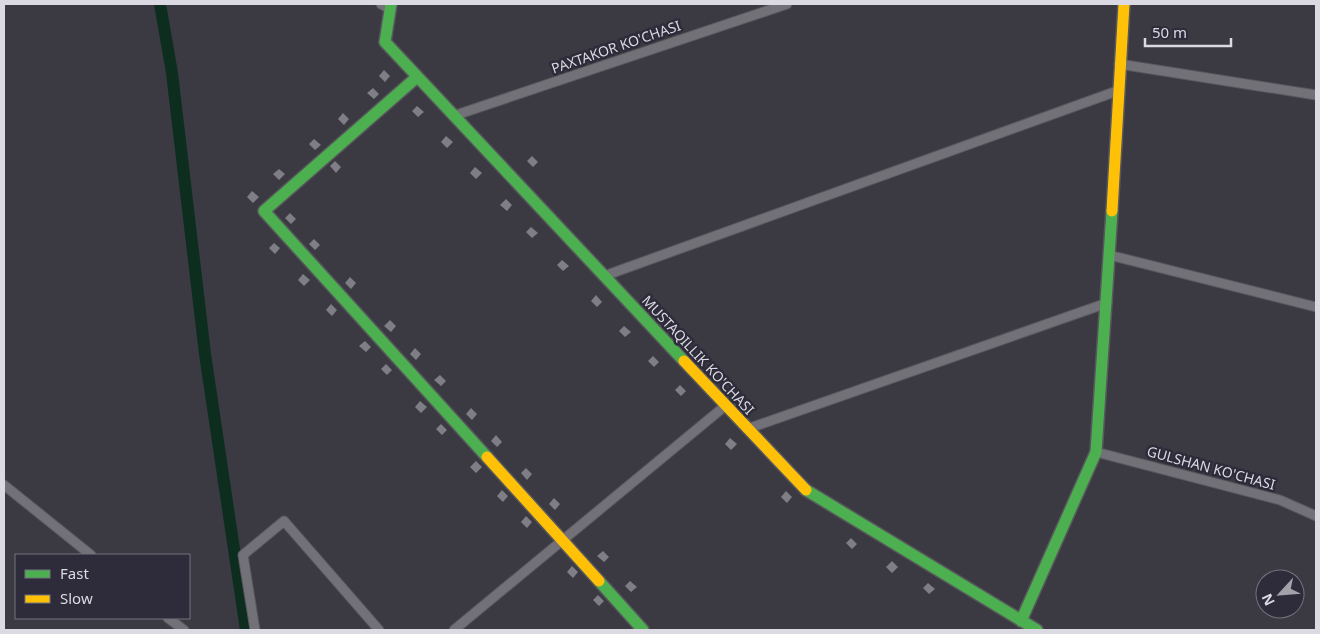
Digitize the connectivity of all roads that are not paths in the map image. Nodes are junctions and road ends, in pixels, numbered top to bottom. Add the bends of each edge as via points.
1 (787, 4) edge
2 (1124, 4) edge
3 (387, 5) edge
4 (1119, 64) junction
5 (417, 77) junction
6 (1117, 91) junction
7 (1316, 95) edge
8 (453, 116) junction
9 (1109, 254) junction
10 (604, 276) junction
11 (1107, 303) junction
12 (1316, 307) edge
13 (725, 406) junction
14 (747, 429) junction
15 (1096, 452) junction
16 (4, 485) edge
17 (1316, 516) edge
18 (561, 542) junction
19 (90, 554) edge
20 (169, 619) edge
21 (1020, 621) junction
22 (184, 630) edge
23 (255, 630) edge
24 (379, 630) edge
25 (454, 630) edge
26 (642, 630) edge
27 (1037, 630) edge

1 - 8 street, PAXTAKOR KO'CHASI
2 - 4 street
3 - 5 street, MUSTAQILLIK KO'CHASI via 385,42
4 - 6 street
4 - 7 street
5 - 8 street, MUSTAQILLIK KO'CHASI
5 - 18 street via 264,211
6 - 9 street
6 - 10 street
8 - 10 street, MUSTAQILLIK KO'CHASI
9 - 11 street
9 - 12 street
10 - 13 street, MUSTAQILLIK KO'CHASI
11 - 14 street
11 - 15 street
13 - 14 street, MUSTAQILLIK KO'CHASI
13 - 18 street
14 - 21 street, MUSTAQILLIK KO'CHASI via 804,489
15 - 17 street, GULSHAN KO'CHASI via 1280,500
15 - 21 street
16 - 19 street
18 - 25 street
18 - 26 street
20 - 22 street
21 - 27 street, MUSTAQILLIK KO'CHASI
23 - 24 street via 243,555 284,521

